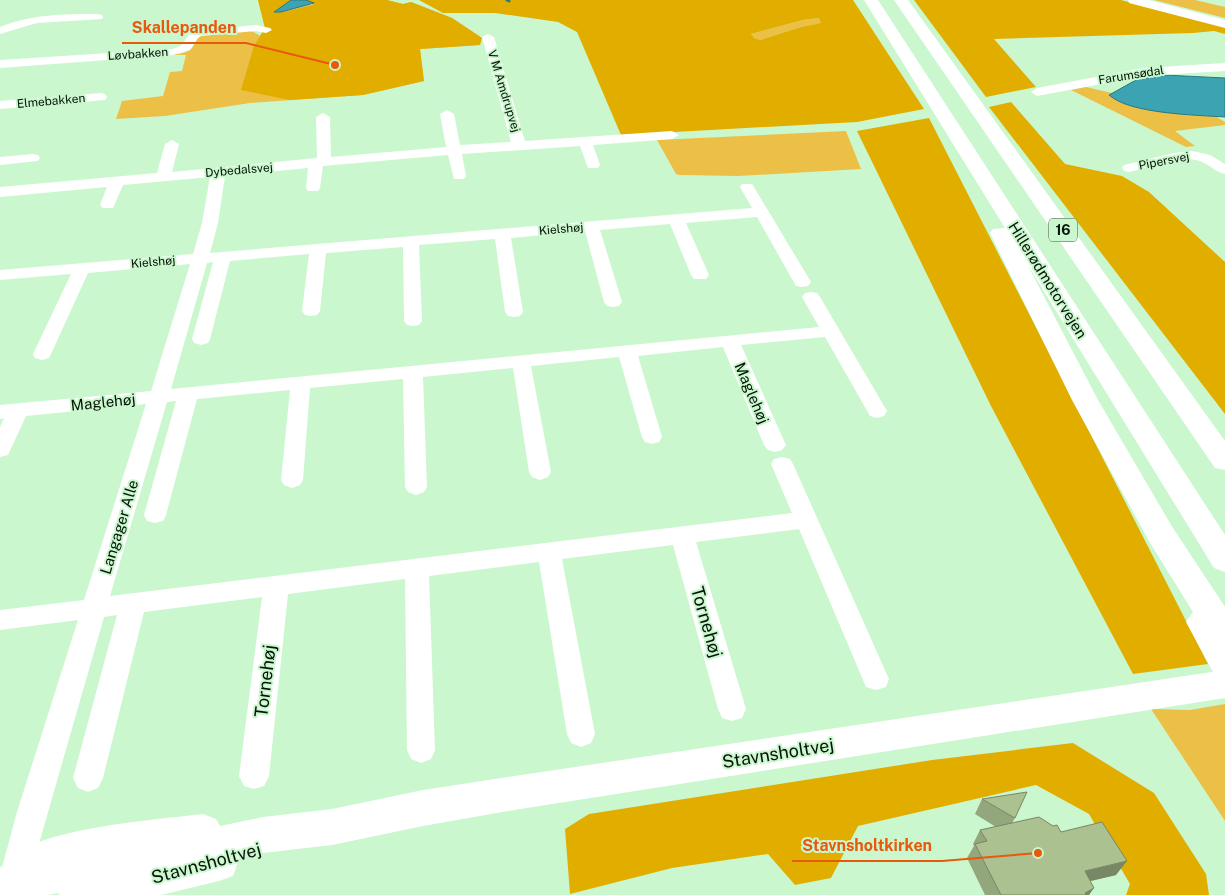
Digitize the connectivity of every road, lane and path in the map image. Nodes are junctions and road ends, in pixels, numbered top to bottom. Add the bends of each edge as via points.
1 (871, 0) edge
2 (901, 0) edge
3 (1134, 0) edge
4 (98, 17) dead end
5 (1225, 24) edge
6 (266, 30) dead end
7 (0, 31) edge
8 (488, 37) dead end
9 (0, 64) edge
10 (1225, 67) edge
11 (1037, 92) dead end
12 (101, 97) dead end
13 (0, 105) edge
14 (447, 114) dead end
15 (323, 117) dead end
16 (672, 135) dead end
17 (585, 140) junction
18 (172, 144) dead end
19 (520, 144) junction
20 (455, 150) junction
21 (33, 158) dead end
22 (0, 162) edge
23 (320, 162) junction
24 (593, 165) dead end
25 (1129, 168) dead end
26 (1225, 170) edge
27 (218, 172) junction
28 (458, 176) dead end
29 (163, 177) junction
30 (117, 181) junction
31 (747, 187) dead end
32 (990, 187) junction
33 (313, 188) dead end
34 (0, 192) edge
35 (108, 205) dead end
36 (762, 212) junction
37 (676, 220) junction
38 (591, 226) junction
39 (502, 234) junction
40 (411, 241) junction
41 (318, 249) junction
42 (224, 256) junction
43 (198, 258) junction
44 (82, 268) junction
45 (0, 275) edge
46 (700, 275) dead end
47 (613, 302) dead end
48 (311, 311) dead end
49 (514, 312) dead end
50 (413, 320) dead end
51 (830, 331) junction
52 (1138, 338) junction
53 (201, 339) dead end
54 (730, 341) junction
55 (628, 350) junction
56 (42, 354) dead end
57 (521, 361) junction
58 (413, 372) junction
59 (301, 383) junction
60 (188, 394) junction
61 (159, 396) junction
62 (9, 411) edge
63 (877, 411) dead end
64 (1225, 435) edge
65 (652, 437) dead end
66 (0, 450) edge
67 (1225, 461) edge
68 (540, 472) dead end
69 (292, 480) dead end
70 (416, 487) dead end
71 (155, 515) dead end
72 (806, 520) junction
73 (1160, 533) junction
74 (682, 535) junction
75 (549, 552) junction
76 (1225, 560) edge
77 (418, 568) junction
78 (276, 586) junction
79 (133, 604) junction
80 (94, 608) junction
81 (0, 620) edge
82 (1225, 635) edge
83 (1225, 662) edge
84 (876, 679) dead end
85 (1225, 684) edge
86 (732, 708) dead end
87 (581, 734) dead end
88 (420, 750) dead end
89 (254, 776) dead end
90 (88, 778) dead end
91 (332, 827) junction
92 (12, 888) edge
93 (78, 895) edge

1 - 32 highway, Hillerødmotorvejen / 16
2 - 52 highway, 16
3 - 5 street
4 - 7 street via 29,20
6 - 9 street, Løvbakken via 199,33 193,36 191,45 173,52
8 - 19 street, V M Amdrupvej
10 - 11 street, Farumsødal via 1144,72
12 - 13 street, Elmebakken
14 - 20 street
15 - 23 street
16 - 17 street, Dybedalsvej
17 - 19 street, Dybedalsvej
17 - 24 street
18 - 29 street
19 - 20 street, Dybedalsvej
20 - 23 street, Dybedalsvej
20 - 28 street
21 - 22 street
23 - 27 street, Dybedalsvej
23 - 33 street
25 - 26 street, Pipersvej via 1197,155
27 - 29 street, Dybedalsvej
27 - 43 street, Langager Alle via 210,223
29 - 30 street, Dybedalsvej
30 - 34 street, Dybedalsvej
30 - 35 street
31 - 36 street
32 - 73 highway via 978,191 1085,400
32 - 76 highway, Hillerødmotorvejen / 16
36 - 37 street, Kielshøj
36 - 51 street
37 - 38 street, Kielshøj
37 - 46 street
38 - 39 street, Kielshøj
38 - 47 street, Kielshøj
39 - 40 street, Kielshøj
39 - 49 street
40 - 41 street, Kielshøj
40 - 50 street
41 - 42 street, Kielshøj
41 - 48 street
42 - 43 street, Kielshøj
42 - 53 street
43 - 44 street, Kielshøj
43 - 61 street, Langager Alle
44 - 45 street, Kielshøj
44 - 56 street
51 - 54 street, Maglehøj
51 - 63 street
52 - 64 highway via 1170,368
52 - 67 highway, 16
54 - 55 street, Maglehøj
54 - 72 street, Maglehøj
55 - 57 street, Maglehøj
55 - 65 street
57 - 58 street, Maglehøj
57 - 68 street
58 - 59 street, Maglehøj
58 - 70 street
59 - 60 street, Maglehøj
59 - 69 street
60 - 61 street, Maglehøj
60 - 71 street
61 - 62 street, Maglehøj
61 - 80 street, Langager Alle
62 - 66 street, Maglehøj
72 - 74 street
72 - 84 street
73 - 82 highway
73 - 83 highway via 1197,612
74 - 75 street
74 - 86 street, Tornehøj
75 - 77 street
75 - 87 street
77 - 78 street
77 - 88 street
78 - 79 street
78 - 89 street, Tornehøj
79 - 80 street
79 - 90 street
80 - 81 street
80 - 92 street, Langager Alle
85 - 91 street, Stavnsholtvej via 508,794
91 - 92 street, Stavnsholtvej via 263,835
91 - 93 street, Stavnsholtvej via 210,864

